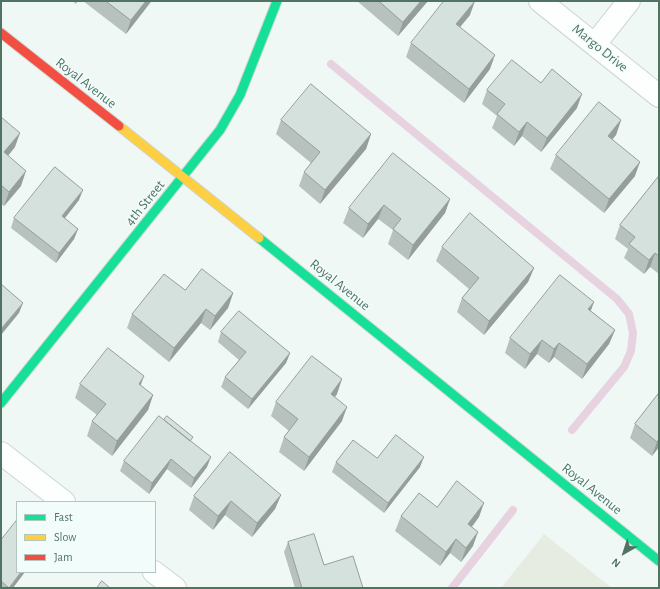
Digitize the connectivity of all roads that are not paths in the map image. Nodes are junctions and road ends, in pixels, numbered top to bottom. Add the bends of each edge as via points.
1 (277, 1) edge
2 (540, 1) edge
3 (629, 1) edge
4 (1, 33) edge
5 (594, 44) junction
6 (659, 96) edge
7 (183, 178) junction
8 (1, 403) edge
9 (1, 453) edge
10 (63, 501) edge
11 (659, 561) edge
12 (155, 573) edge
13 (175, 588) edge

1 - 7 main road, 4th Street via 240,95 220,130
2 - 5 street, Margo Drive
3 - 5 street
4 - 7 main road, Royal Avenue
5 - 6 street, Margo Drive
7 - 8 main road, 4th Street
7 - 11 main road, Royal Avenue
9 - 10 street
12 - 13 street

